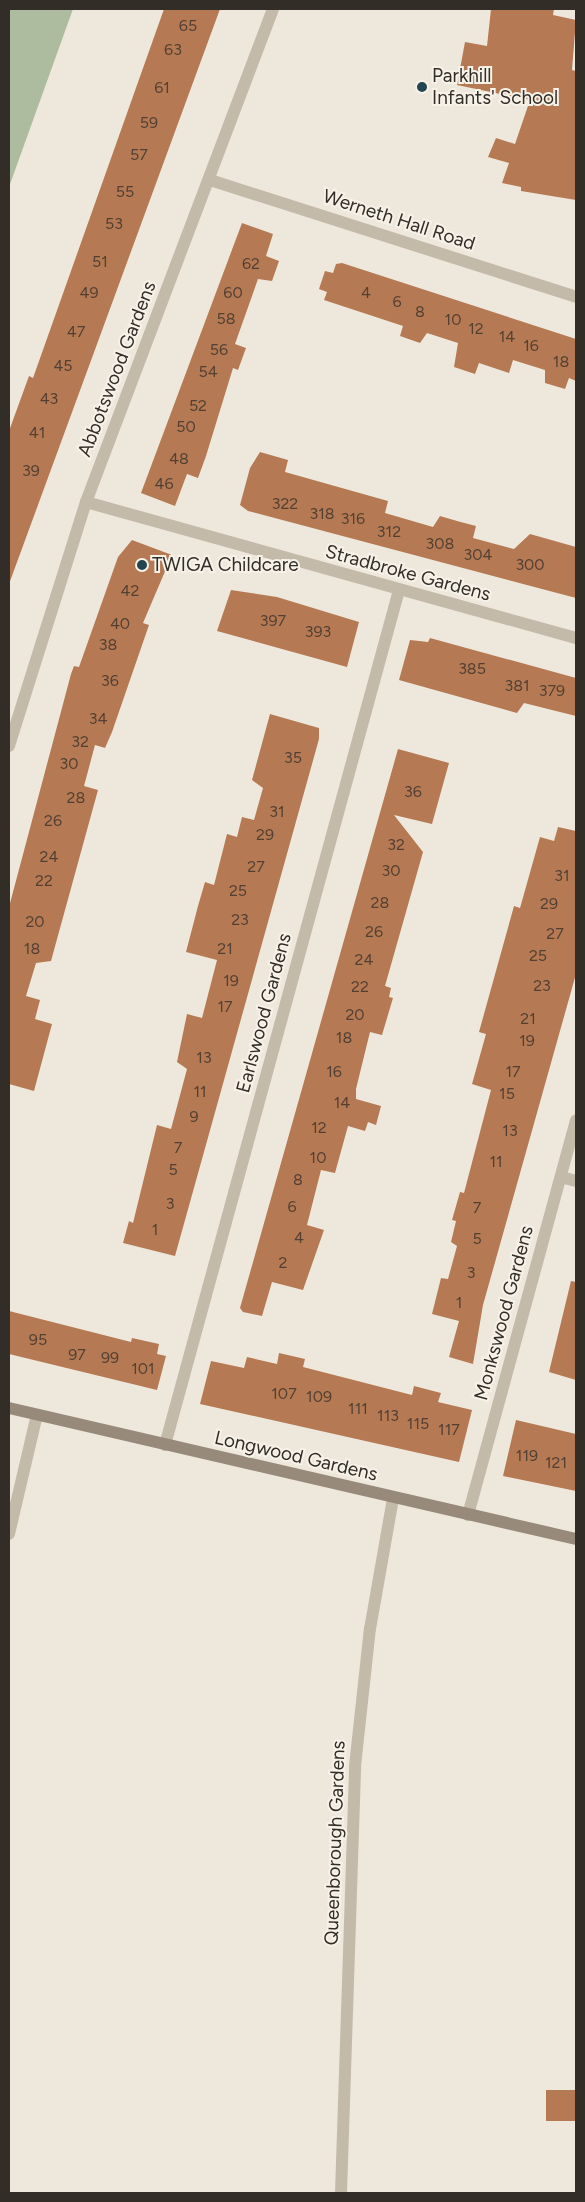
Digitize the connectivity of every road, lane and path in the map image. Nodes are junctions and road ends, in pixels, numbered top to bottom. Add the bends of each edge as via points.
1 (273, 9) edge
2 (210, 180) junction
3 (576, 297) edge
4 (86, 502) junction
5 (399, 590) junction
6 (576, 638) edge
7 (9, 746) edge
8 (576, 1121) edge
9 (561, 1177) junction
10 (576, 1181) edge
11 (9, 1408) edge
12 (37, 1415) junction
13 (165, 1445) junction
14 (393, 1498) junction
15 (468, 1515) junction
16 (9, 1534) edge
17 (576, 1539) edge
18 (342, 2193) edge

1 - 2 street, Abbotswood Gardens
2 - 3 street, Werneth Hall Road
2 - 4 street, Abbotswood Gardens
4 - 5 street, Stradbroke Gardens
4 - 7 street, Abbotswood Gardens
5 - 6 street, Stradbroke Gardens
5 - 13 street, Earlswood Gardens
8 - 9 street, Monkswood Gardens
9 - 10 street
9 - 15 street, Monkswood Gardens
11 - 12 street, Longwood Gardens
12 - 13 street, Longwood Gardens
12 - 16 street
13 - 14 street, Longwood Gardens
14 - 15 street, Longwood Gardens
14 - 18 street, Queenborough Gardens via 370,1629 355,1766
15 - 17 street, Longwood Gardens

